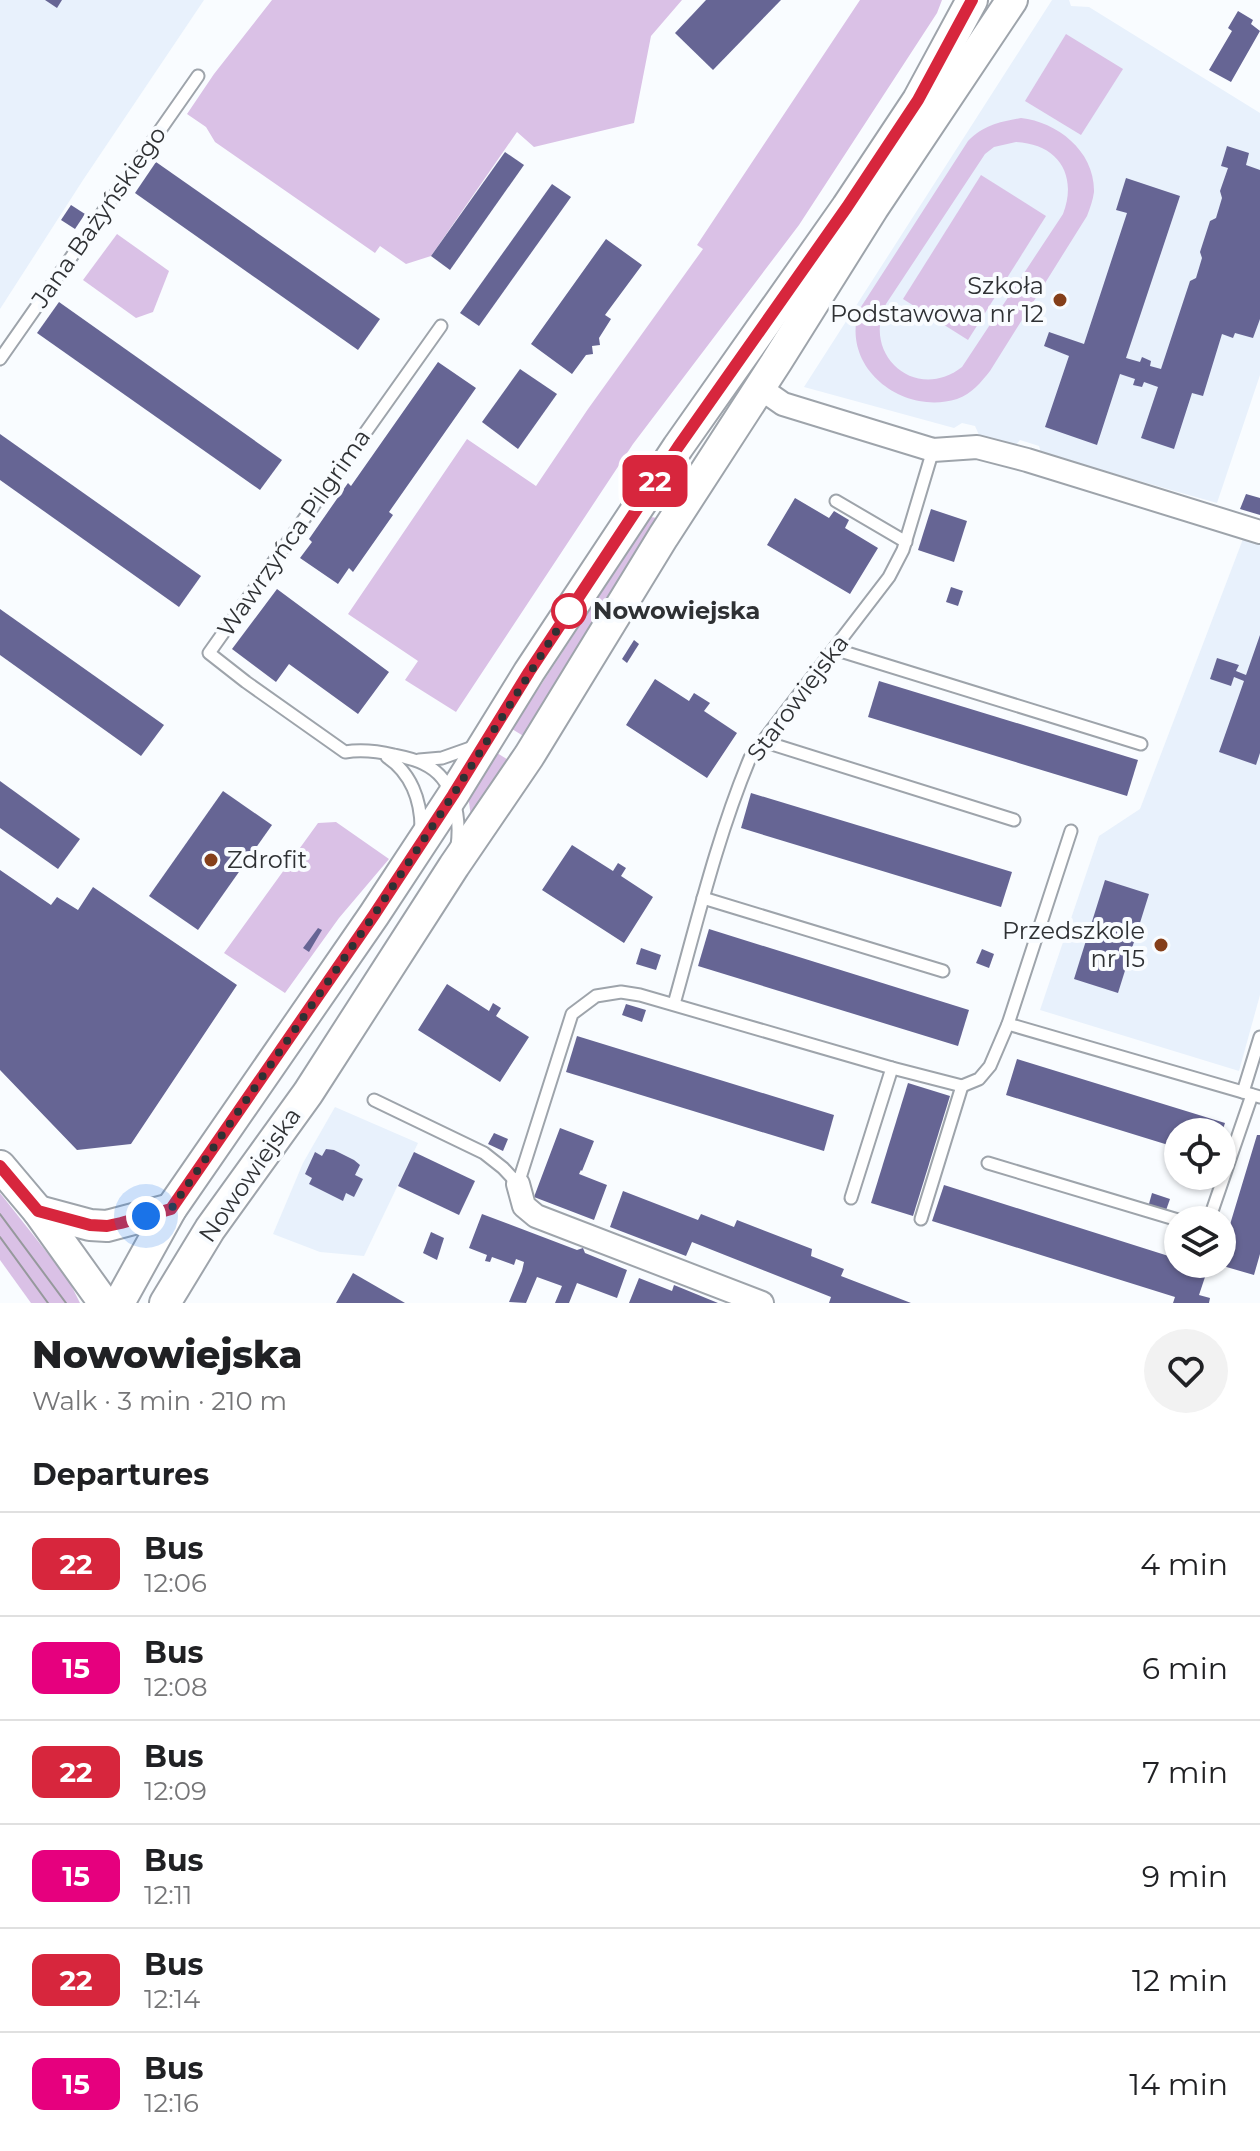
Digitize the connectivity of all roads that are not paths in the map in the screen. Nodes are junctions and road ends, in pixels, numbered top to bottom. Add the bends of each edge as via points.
1 (972, 0) edge
2 (1012, 0) edge
3 (198, 76) dead end
4 (441, 326) dead end
5 (0, 359) edge
6 (760, 388) junction
7 (933, 450) junction
8 (836, 501) dead end
9 (1260, 532) edge
10 (906, 542) junction
11 (834, 649) junction
12 (492, 734) junction
13 (762, 741) junction
14 (1141, 744) dead end
15 (380, 752) junction
16 (413, 760) junction
17 (453, 795) junction
18 (1014, 820) dead end
19 (1071, 831) dead end
20 (418, 848) junction
21 (454, 866) junction
22 (703, 898) junction
23 (943, 971) dead end
24 (674, 1004) junction
25 (1008, 1024) junction
26 (1260, 1037) edge
27 (892, 1068) junction
28 (962, 1086) junction
29 (1252, 1095) edge
30 (374, 1100) dead end
31 (988, 1163) dead end
32 (0, 1166) edge
33 (518, 1184) junction
34 (851, 1198) dead end
35 (1214, 1206) edge
36 (171, 1209) junction
37 (38, 1211) junction
38 (1164, 1216) edge
39 (921, 1219) dead end
40 (104, 1303) edge
41 (119, 1303) edge
42 (165, 1303) edge
43 (762, 1303) edge

1 - 12 street, Nowowiejska via 918,100 678,447
2 - 6 street, Nowowiejska
3 - 5 lane, Jana Bażyńskiego
4 - 15 lane, Wawrzyńca Pilgrima via 209,653 345,752
6 - 7 street via 783,404
6 - 21 street, Nowowiejska
7 - 9 street via 977,447
7 - 10 lane, Starowiejska
8 - 10 lane
10 - 11 lane, Starowiejska via 889,577
11 - 13 lane, Starowiejska
11 - 14 lane
12 - 16 lane, Wawrzyńca Pilgrima via 455,755
12 - 17 street, Nowowiejska
13 - 18 lane
13 - 22 lane, Starowiejska via 739,784
15 - 16 lane, Wawrzyńca Pilgrima
15 - 20 lane via 398,764 416,793 421,812
16 - 17 lane, Wawrzyńca Pilgrima via 435,770
17 - 20 street, Nowowiejska
17 - 21 lane via 458,818
19 - 25 lane
20 - 36 street, Nowowiejska
21 - 42 street, Nowowiejska
22 - 23 lane
22 - 24 lane, Starowiejska
24 - 27 lane
24 - 33 lane via 621,992 596,996 572,1014
25 - 28 lane via 990,1066 979,1079
25 - 29 lane
26 - 29 lane
27 - 28 lane
27 - 34 lane
28 - 39 lane
29 - 35 lane
30 - 33 lane via 484,1153
31 - 38 lane
32 - 37 street
33 - 43 street via 524,1206 536,1216
36 - 37 street, Nowowiejska via 107,1226
36 - 41 street, Nowowiejska
37 - 40 street

